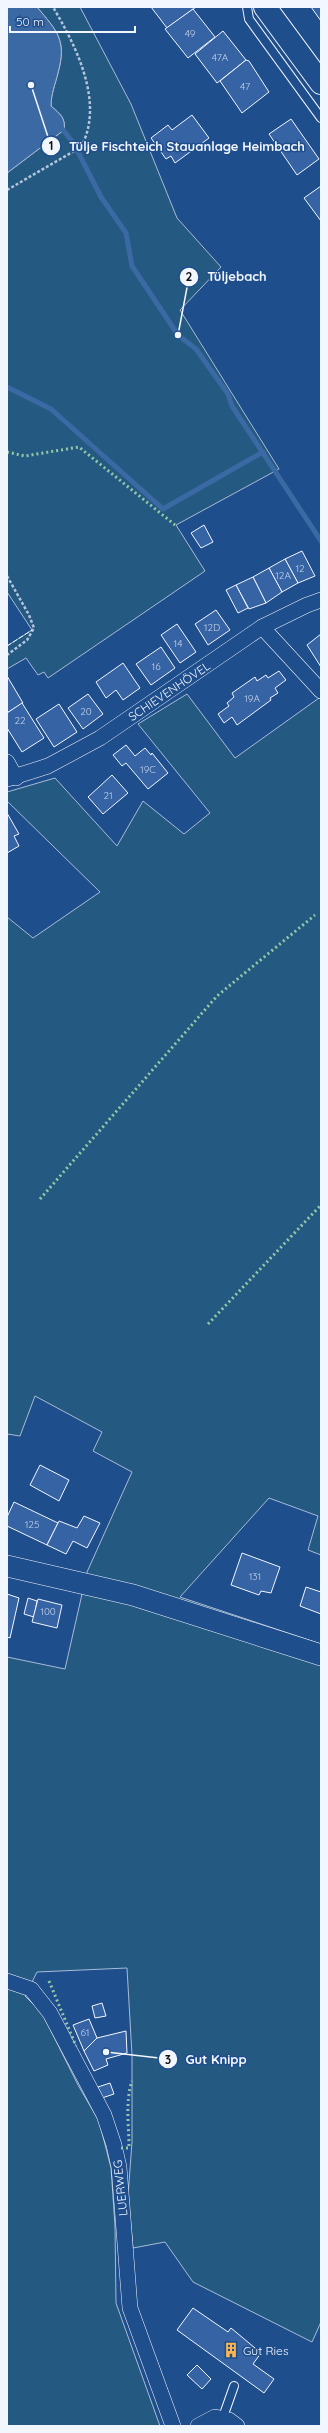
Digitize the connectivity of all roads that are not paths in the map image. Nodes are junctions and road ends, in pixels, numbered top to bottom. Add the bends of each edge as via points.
1 (247, 7) edge
2 (264, 7) edge
3 (321, 83) edge
4 (321, 118) edge
5 (321, 600) edge
6 (262, 627) junction
7 (321, 692) edge
8 (7, 762) edge
9 (12, 778) edge
10 (7, 1566) edge
11 (321, 1655) edge
12 (7, 1981) edge
13 (234, 2386) dead end
14 (223, 2417) junction
15 (173, 2426) edge
16 (198, 2426) edge
17 (237, 2426) edge

1 - 4 lane via 249,19
2 - 3 main road
5 - 6 street, SCHIEVENHÖVEL
6 - 7 street
6 - 9 street, SCHIEVENHÖVEL via 100,738 48,766
8 - 9 street, SCHIEVENHÖVEL
10 - 11 street via 133,1595
12 - 15 street, LUERWEG via 31,1989 50,2013 104,2115 119,2167 130,2308
13 - 14 lane
14 - 16 street via 215,2417
14 - 17 street

